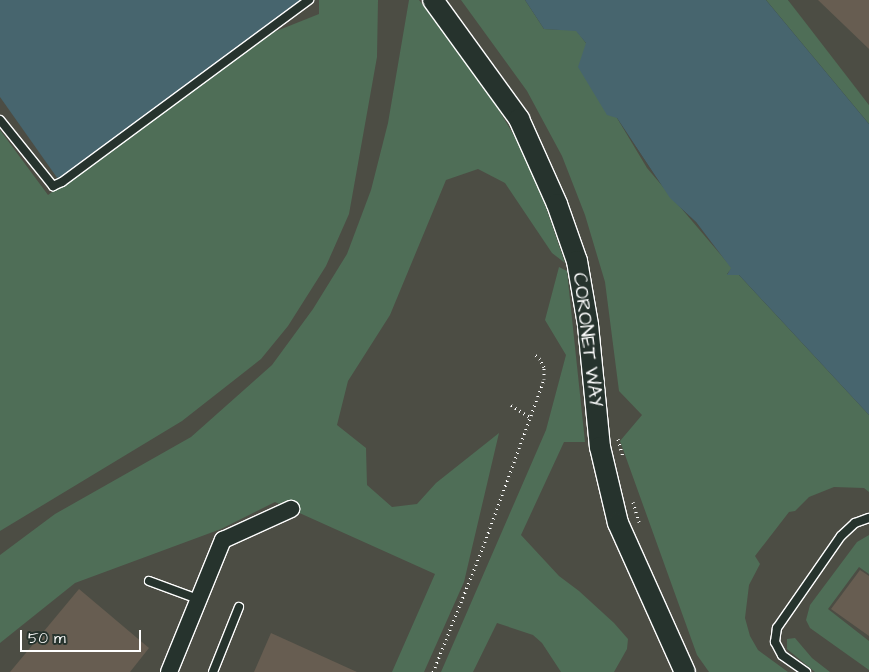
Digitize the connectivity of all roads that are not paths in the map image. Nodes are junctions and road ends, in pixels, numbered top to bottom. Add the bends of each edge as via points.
1 (310, 0) edge
2 (439, 7) edge
3 (0, 120) edge
4 (291, 509) dead end
5 (869, 518) edge
6 (149, 581) dead end
7 (198, 599) junction
8 (239, 606) dead end
9 (168, 672) edge
10 (213, 672) edge
11 (685, 672) edge
12 (806, 672) edge

1 - 3 lane via 53,186
2 - 11 street, CORONET WAY via 519,119 557,204 578,270 588,325 600,447 618,523
4 - 7 street via 223,540
5 - 12 lane via 855,523 841,536 777,628 776,642 782,655
6 - 7 lane
7 - 9 street
8 - 10 lane

